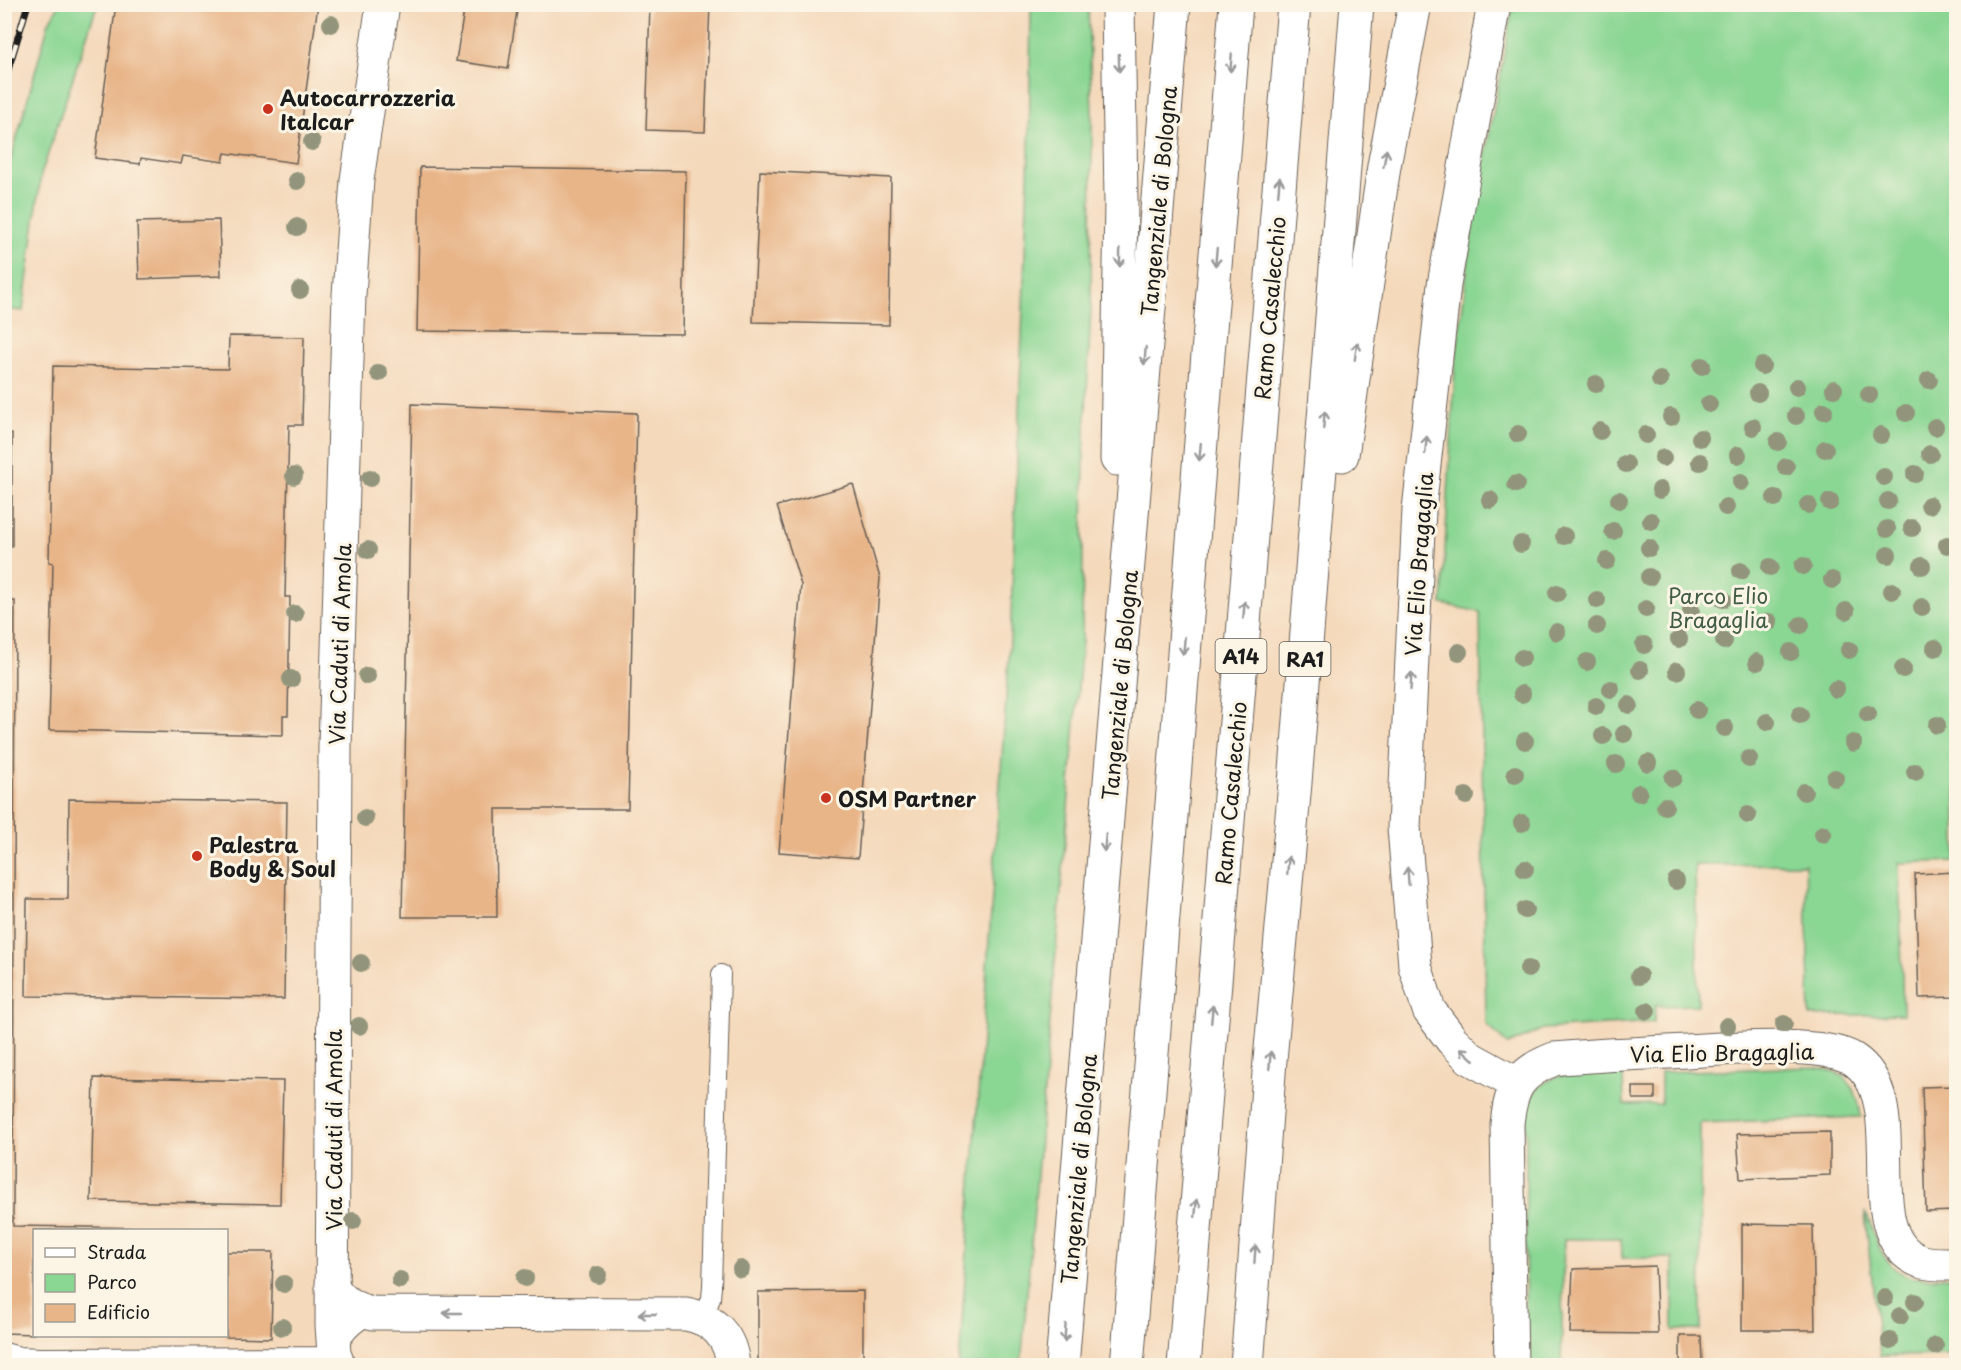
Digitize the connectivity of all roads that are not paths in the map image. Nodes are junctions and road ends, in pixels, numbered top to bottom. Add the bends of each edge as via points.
1 (383, 4) edge
2 (1118, 4) edge
3 (1174, 4) edge
4 (1236, 4) edge
5 (1294, 4) edge
6 (1357, 4) edge
7 (1415, 4) edge
8 (1494, 4) edge
9 (1295, 783) junction
10 (1110, 788) junction
11 (720, 974) dead end
12 (1517, 1084) junction
13 (1956, 1264) edge
14 (332, 1286) junction
15 (373, 1313) junction
16 (704, 1318) junction
17 (4, 1352) edge
18 (336, 1360) edge
19 (734, 1365) edge
20 (1062, 1365) edge
21 (1127, 1365) edge
22 (1184, 1365) edge
23 (1247, 1365) edge
24 (1511, 1365) edge

1 - 14 main road, Via Caduti di Amola via 357,180 349,295 335,746
2 -> 10 main road via 1121,201
3 -> 10 main road, Tangenziale di Bologna
4 -> 21 main road, A14
22 -> 5 main road, Ramo Casalecchio / A14
9 -> 6 main road, RA1
9 -> 7 main road via 1384,166
12 -> 8 main road, Via Elio Bragaglia via 1470,1059 1429,1010 1415,966 1404,827 1419,510 1444,285
23 -> 9 main road, RA1
10 -> 20 main road, Tangenziale di Bologna
11 - 16 lane via 712,1287
12 - 13 main road, Via Elio Bragaglia via 1542,1063 1569,1057 1754,1048 1839,1053 1866,1070 1880,1100 1886,1209 1896,1239 1906,1253 1920,1261
12 - 24 main road via 1507,1124
14 - 15 main road via 343,1301
14 - 18 main road, Via Caduti di Amola
16 -> 15 main road via 686,1314
15 - 18 lane via 346,1332
16 - 19 main road via 723,1335
17 - 18 lane via 39,1358

